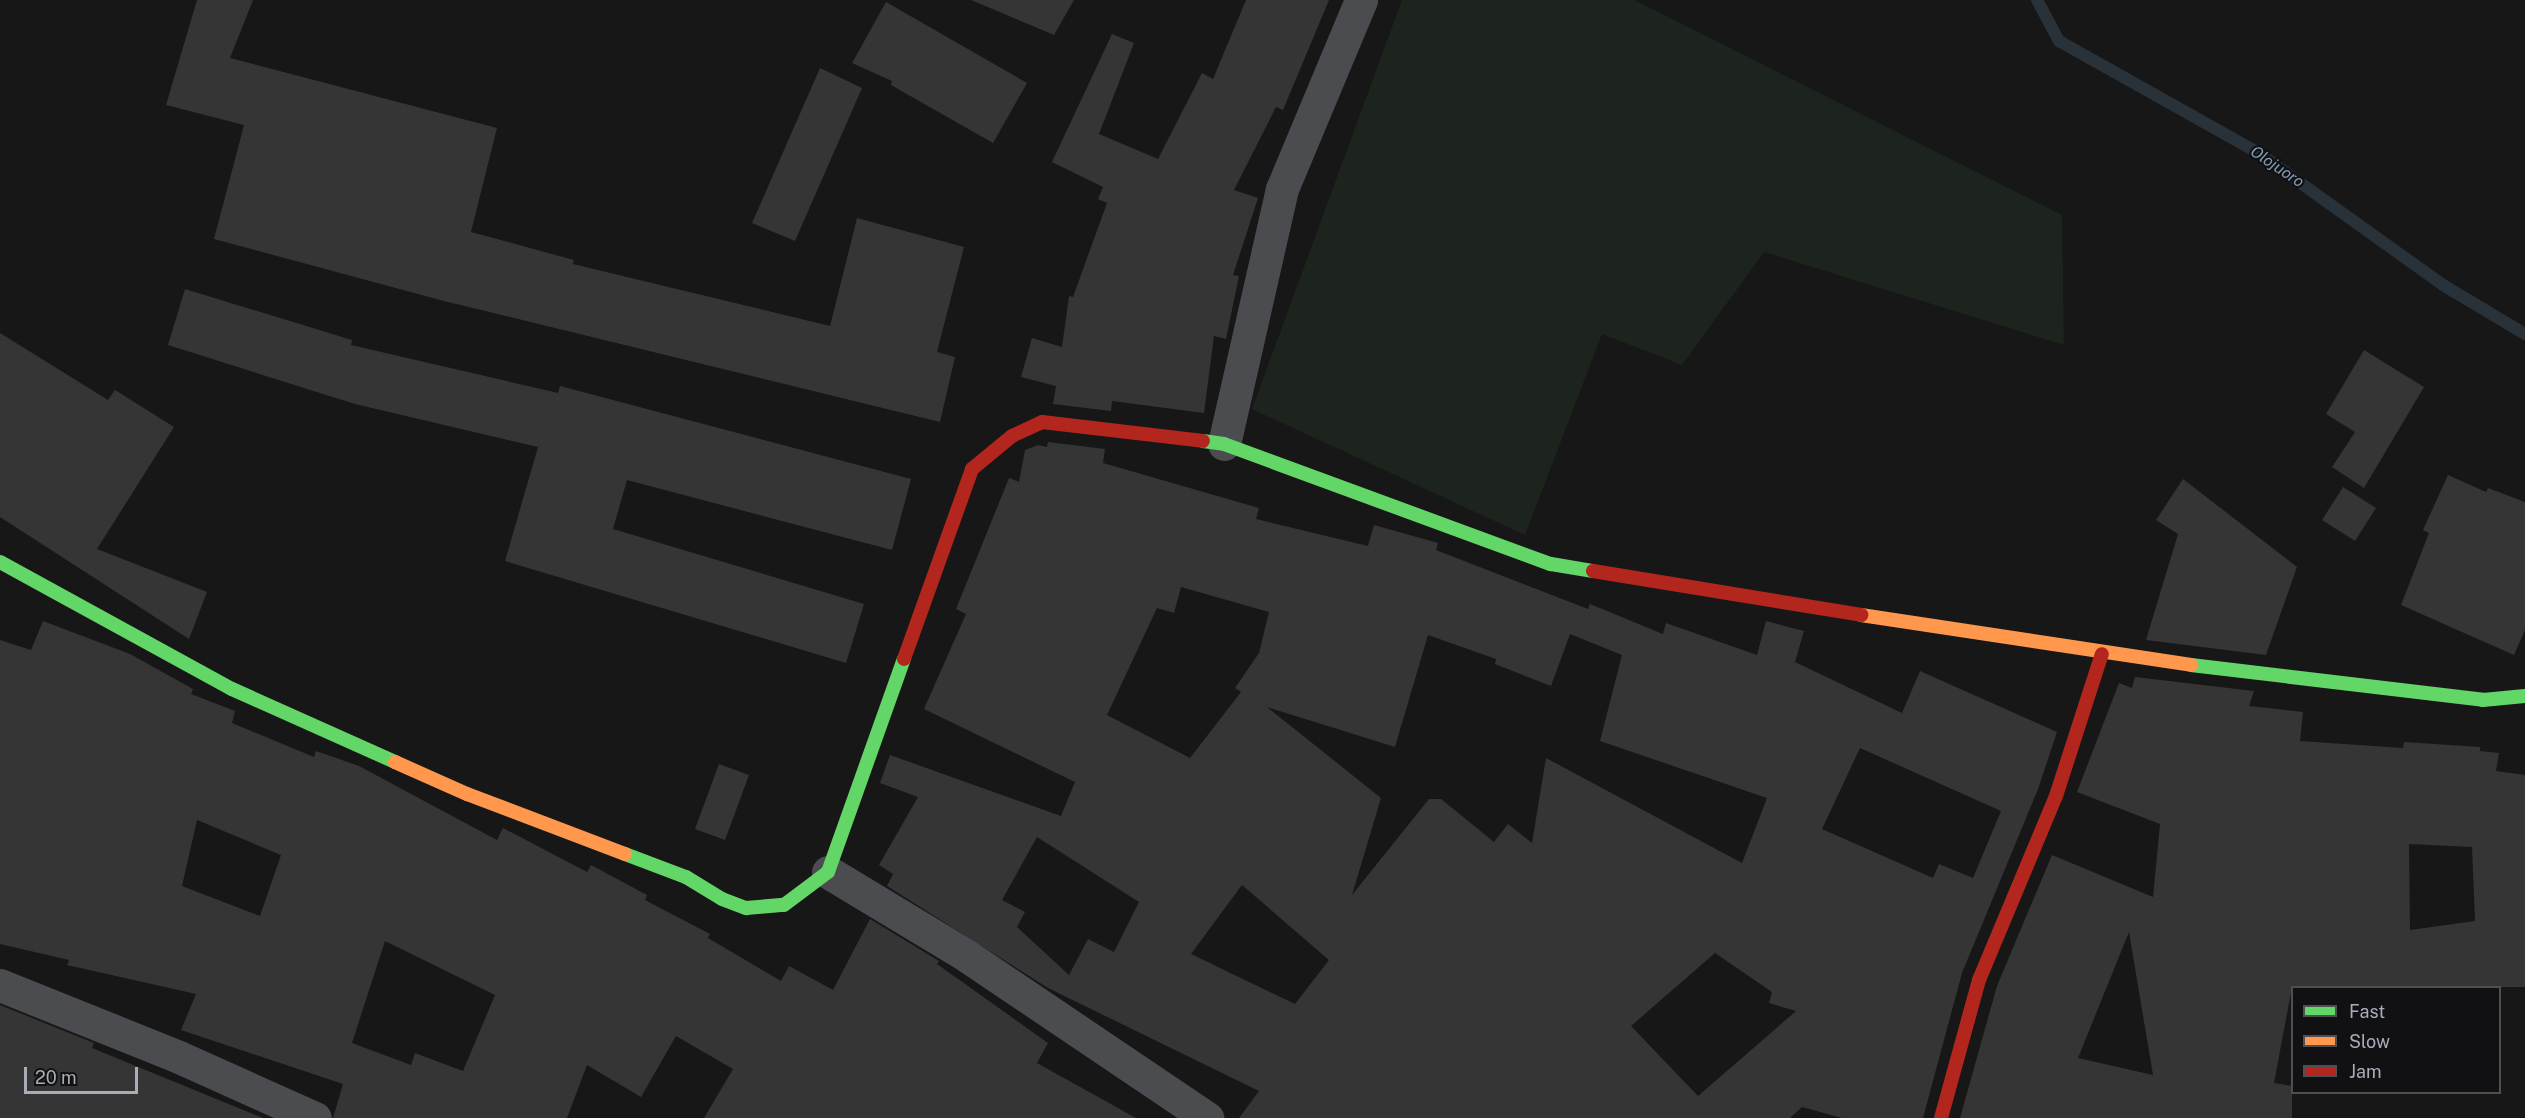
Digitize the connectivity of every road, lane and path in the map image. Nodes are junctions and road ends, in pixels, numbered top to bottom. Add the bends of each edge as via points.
1 (1361, 0) edge
2 (1224, 444) junction
3 (0, 562) edge
4 (2102, 654) junction
5 (2525, 696) edge
6 (828, 872) junction
7 (0, 985) edge
8 (315, 1118) edge
9 (1207, 1118) edge
10 (1941, 1118) edge

1 - 2 street via 1282,189
2 - 4 street via 1551,564
2 - 6 street via 1042,422 1012,436 972,469
3 - 6 street via 231,689 468,794 686,877 722,899 746,908 784,905
4 - 5 street via 2483,700
4 - 10 street via 2056,796 1979,980
6 - 9 street via 967,956
7 - 8 street via 179,1057

